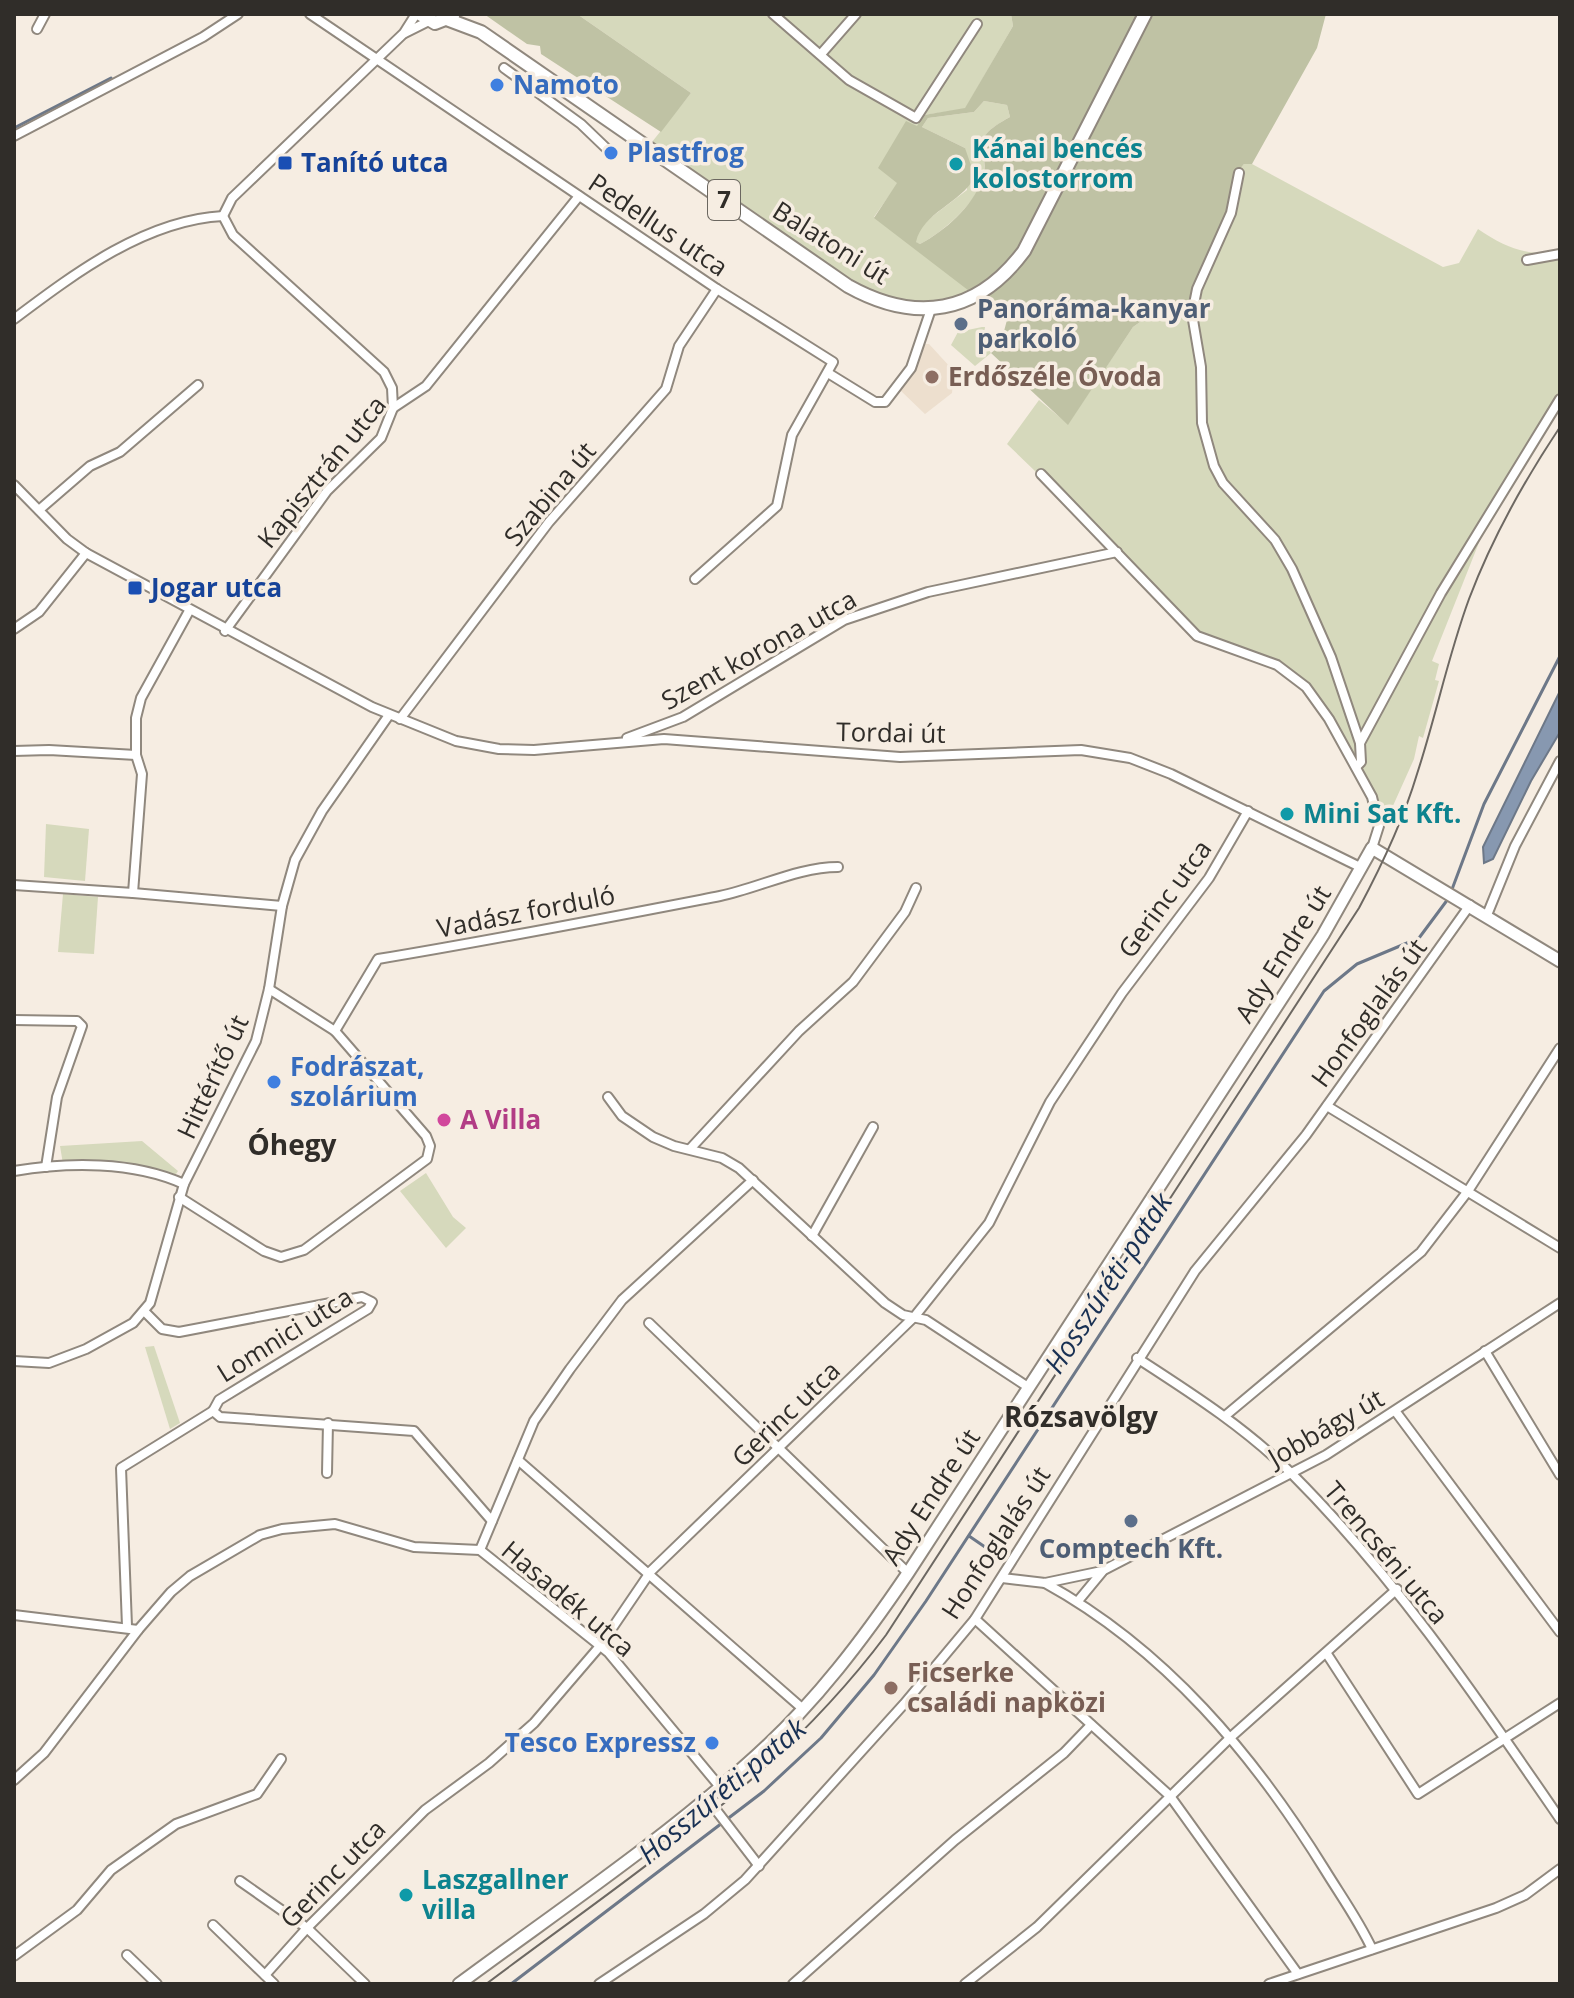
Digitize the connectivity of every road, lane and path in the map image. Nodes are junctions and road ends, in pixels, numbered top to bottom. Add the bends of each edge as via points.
1 (45, 14) edge
2 (238, 14) edge
3 (310, 14) edge
4 (467, 14) edge
5 (773, 14) edge
6 (856, 14) edge
7 (1145, 14) edge
8 (421, 16) edge
9 (452, 17) edge
10 (977, 24) dead end
11 (37, 29) dead end
12 (481, 32) junction
13 (404, 33) junction
14 (821, 54) junction
15 (377, 60) junction
16 (504, 68) dead end
17 (535, 69) junction
18 (526, 83) junction
19 (14, 136) edge
20 (606, 148) dead end
21 (1239, 173) dead end
22 (579, 196) junction
23 (223, 216) junction
24 (1560, 254) edge
25 (1527, 260) dead end
26 (717, 289) junction
27 (931, 309) junction
28 (14, 319) edge
29 (828, 373) junction
30 (198, 385) dead end
31 (1560, 399) edge
32 (393, 408) junction
33 (1041, 474) dead end
34 (14, 485) edge
35 (39, 510) junction
36 (1117, 552) junction
37 (86, 553) junction
38 (695, 579) dead end
39 (189, 611) junction
40 (14, 629) edge
41 (225, 631) junction
42 (389, 715) junction
43 (400, 719) junction
44 (1360, 743) junction
45 (607, 745) junction
46 (14, 751) edge
47 (136, 755) junction
48 (1560, 761) edge
49 (1356, 767) junction
50 (1248, 811) junction
51 (1372, 848) junction
52 (838, 867) dead end
53 (1362, 868) junction
54 (14, 885) edge
55 (916, 888) dead end
56 (133, 893) junction
57 (1470, 905) junction
58 (282, 906) junction
59 (1487, 915) junction
60 (1560, 961) edge
61 (269, 989) junction
62 (14, 1020) edge
63 (335, 1031) junction
64 (1560, 1048) edge
65 (608, 1097) dead end
66 (1327, 1106) junction
67 (873, 1127) dead end
68 (690, 1149) junction
69 (46, 1167) junction
70 (14, 1171) edge
71 (753, 1180) junction
72 (184, 1184) junction
73 (1468, 1191) junction
74 (179, 1197) junction
75 (812, 1236) junction
76 (1560, 1248) edge
77 (1560, 1303) edge
78 (144, 1311) junction
79 (915, 1316) junction
80 (649, 1323) dead end
81 (1485, 1351) junction
82 (1137, 1358) junction
83 (14, 1361) edge
84 (1028, 1387) junction
85 (213, 1411) junction
86 (1396, 1412) junction
87 (1225, 1416) junction
88 (328, 1423) junction
89 (780, 1448) junction
90 (518, 1460) junction
91 (1291, 1472) junction
92 (327, 1473) dead end
93 (1560, 1475) edge
94 (492, 1521) junction
95 (480, 1550) junction
96 (1102, 1571) junction
97 (908, 1573) junction
98 (649, 1574) junction
99 (1002, 1578) junction
100 (1045, 1583) junction
101 (1397, 1589) junction
102 (1078, 1601) junction
103 (14, 1615) edge
104 (975, 1619) junction
105 (127, 1626) junction
106 (138, 1630) junction
107 (1560, 1632) edge
108 (600, 1646) junction
109 (1327, 1654) junction
110 (1560, 1703) edge
111 (803, 1709) junction
112 (1091, 1725) junction
113 (1232, 1736) junction
114 (1506, 1739) junction
115 (281, 1759) dead end
116 (14, 1780) edge
117 (720, 1787) junction
118 (1170, 1796) junction
119 (706, 1797) junction
120 (1560, 1819) edge
121 (759, 1866) junction
122 (1560, 1869) edge
123 (240, 1881) dead end
124 (213, 1925) dead end
125 (307, 1928) junction
126 (1372, 1949) junction
127 (127, 1955) dead end
128 (14, 1956) edge
129 (1298, 1974) junction
130 (265, 1975) junction
131 (157, 1984) edge
132 (274, 1984) edge
133 (365, 1984) edge
134 (459, 1984) edge
135 (599, 1984) edge
136 (793, 1984) edge
137 (965, 1984) edge
138 (1269, 1984) edge

1 - 11 street
2 - 19 street
3 - 15 street, Pedellus utca
4 - 12 main road, Balatoni út / 7
5 - 14 street
6 - 14 street
7 - 27 main road, Balatoni út / 7 via 1024,251 978,294
8 - 9 main road, Balatoni út / 7
8 - 13 street
8 - 13 street
9 - 12 main road, Balatoni út / 7
10 - 14 street via 916,118 849,80
12 - 17 main road, Balatoni út / 7
13 - 15 street
15 - 22 street, Pedellus utca
15 - 23 street via 232,198
16 - 18 street
17 - 18 street
17 - 27 main road, Balatoni út / 7 via 848,286 892,305
18 - 20 street
21 - 44 street via 1231,213 1197,289 1192,314 1201,367 1202,423 1223,483 1275,540 1292,569 1331,657
22 - 26 street, Pedellus utca
22 - 32 street, Kapisztrán utca via 426,386
23 - 28 street via 198,218 123,246
23 - 32 street via 233,235 384,372
24 - 25 street
26 - 29 street, Pedellus utca via 830,359
26 - 43 street, Szabina út via 679,346 666,389 549,522
27 - 29 street, Pedellus utca via 911,368 885,402 875,402
29 - 38 street via 792,435 777,506
30 - 35 street via 120,452 90,466
31 - 44 street via 1441,593
32 - 41 street, Kapisztrán utca via 381,438 304,520
33 - 36 street
34 - 35 street, Tordai út
35 - 37 street, Tordai út
36 - 45 street, Szent korona utca via 928,592 844,620 683,717
36 - 49 street via 1197,636 1268,661 1295,677 1329,719
37 - 39 street, Tordai út
37 - 40 street via 39,612
39 - 41 street, Tordai út
39 - 47 street via 141,698
41 - 42 street, Tordai út
42 - 43 street, Tordai út
42 - 58 street, Hittérítő út via 305,838
43 - 45 street, Tordai út via 456,741 499,749
44 - 49 street via 1361,762
45 - 50 street, Tordai út via 680,740 900,757 1081,750 1146,764
46 - 47 street
47 - 56 street via 142,774
48 - 59 street via 1515,846
49 - 51 street via 1376,807 1378,834
50 - 53 street, Tordai út
50 - 79 street, Gerinc utca via 1209,878 1122,993 1050,1102 989,1223
51 - 53 street, Ady Endre út
51 - 57 street
52 - 63 street, Vadász forduló via 571,926 378,959
53 - 84 street, Ady Endre út
54 - 56 street
55 - 68 street via 905,912 853,982 799,1031
56 - 58 street
57 - 59 street
57 - 66 street, Honfoglalás út
58 - 61 street, Hittérítő út
59 - 60 street
61 - 63 street
61 - 72 street, Hittérítő út via 256,1041
62 - 69 street via 77,1021 82,1026 57,1097
63 - 74 street via 426,1136 429,1152 419,1168 288,1256 264,1251
64 - 73 street
65 - 68 street via 637,1127
66 - 73 street
66 - 82 street, Honfoglalás út via 1220,1237
67 - 75 street
68 - 71 street via 727,1159
69 - 70 street
69 - 72 street via 139,1169
71 - 75 street
71 - 90 street via 622,1300 534,1421
72 - 74 street, Hittérítő út
73 - 76 street
73 - 87 street via 1403,1271
74 - 78 street, Hittérítő út
75 - 79 street via 885,1303
77 - 81 street, Jobbágy út
78 - 83 street via 133,1323 86,1349 49,1363
78 - 85 street, Lomnici utca via 162,1329 179,1332 362,1297 372,1302 219,1400
79 - 84 street
79 - 89 street, Gerinc utca
80 - 89 street
81 - 86 street, Jobbágy út
81 - 93 street
82 - 87 street, Trencséni utca
82 - 99 street, Honfoglalás út
84 - 97 street, Ady Endre út
85 - 88 street, Lomnici utca via 220,1417
85 - 105 street via 121,1468
86 - 91 street, Jobbágy út
86 - 107 street
87 - 91 street, Trencséni utca
88 - 92 street
88 - 94 street, Lomnici utca via 414,1431
89 - 97 street
89 - 98 street, Gerinc utca
90 - 94 street
90 - 98 street
91 - 96 street, Jobbágy út
91 - 101 street, Trencséni utca
94 - 95 street
95 - 106 street, Hasadék utca via 414,1547 335,1524 282,1529 260,1535 190,1576
95 - 108 street, Hasadék utca
96 - 100 street, Jobbágy út
96 - 102 street, Jobbágy út
97 - 111 street, Ady Endre út
98 - 108 street, Gerinc utca
98 - 111 street
99 - 100 street, Jobbágy út
99 - 104 street, Honfoglalás út
100 - 102 street
101 - 109 street
101 - 114 street, Trencséni utca
102 - 113 street via 1171,1675
103 - 105 street
104 - 112 street
104 - 121 street, Honfoglalás út
105 - 106 street
106 - 116 street, Hasadék utca via 44,1753
108 - 117 street, Hasadék utca
108 - 125 street, Gerinc utca via 526,1731 425,1810
109 - 113 street
109 - 114 street via 1418,1794
110 - 114 street
111 - 117 street, Ady Endre út
112 - 118 street
112 - 136 street
113 - 118 street
113 - 126 street via 1303,1834
114 - 120 street, Trencséni utca
115 - 128 street via 257,1794 176,1824 111,1870 77,1910
117 - 119 street, Ady Endre út
118 - 129 street
118 - 137 street via 1037,1927
119 - 121 street
119 - 134 street, Ady Endre út
121 - 135 street, Honfoglalás út via 704,1914
122 - 126 street via 1496,1908
123 - 125 street
124 - 130 street
125 - 130 street, Gerinc utca
125 - 133 street
126 - 129 street
127 - 131 street
129 - 138 street
130 - 132 street

